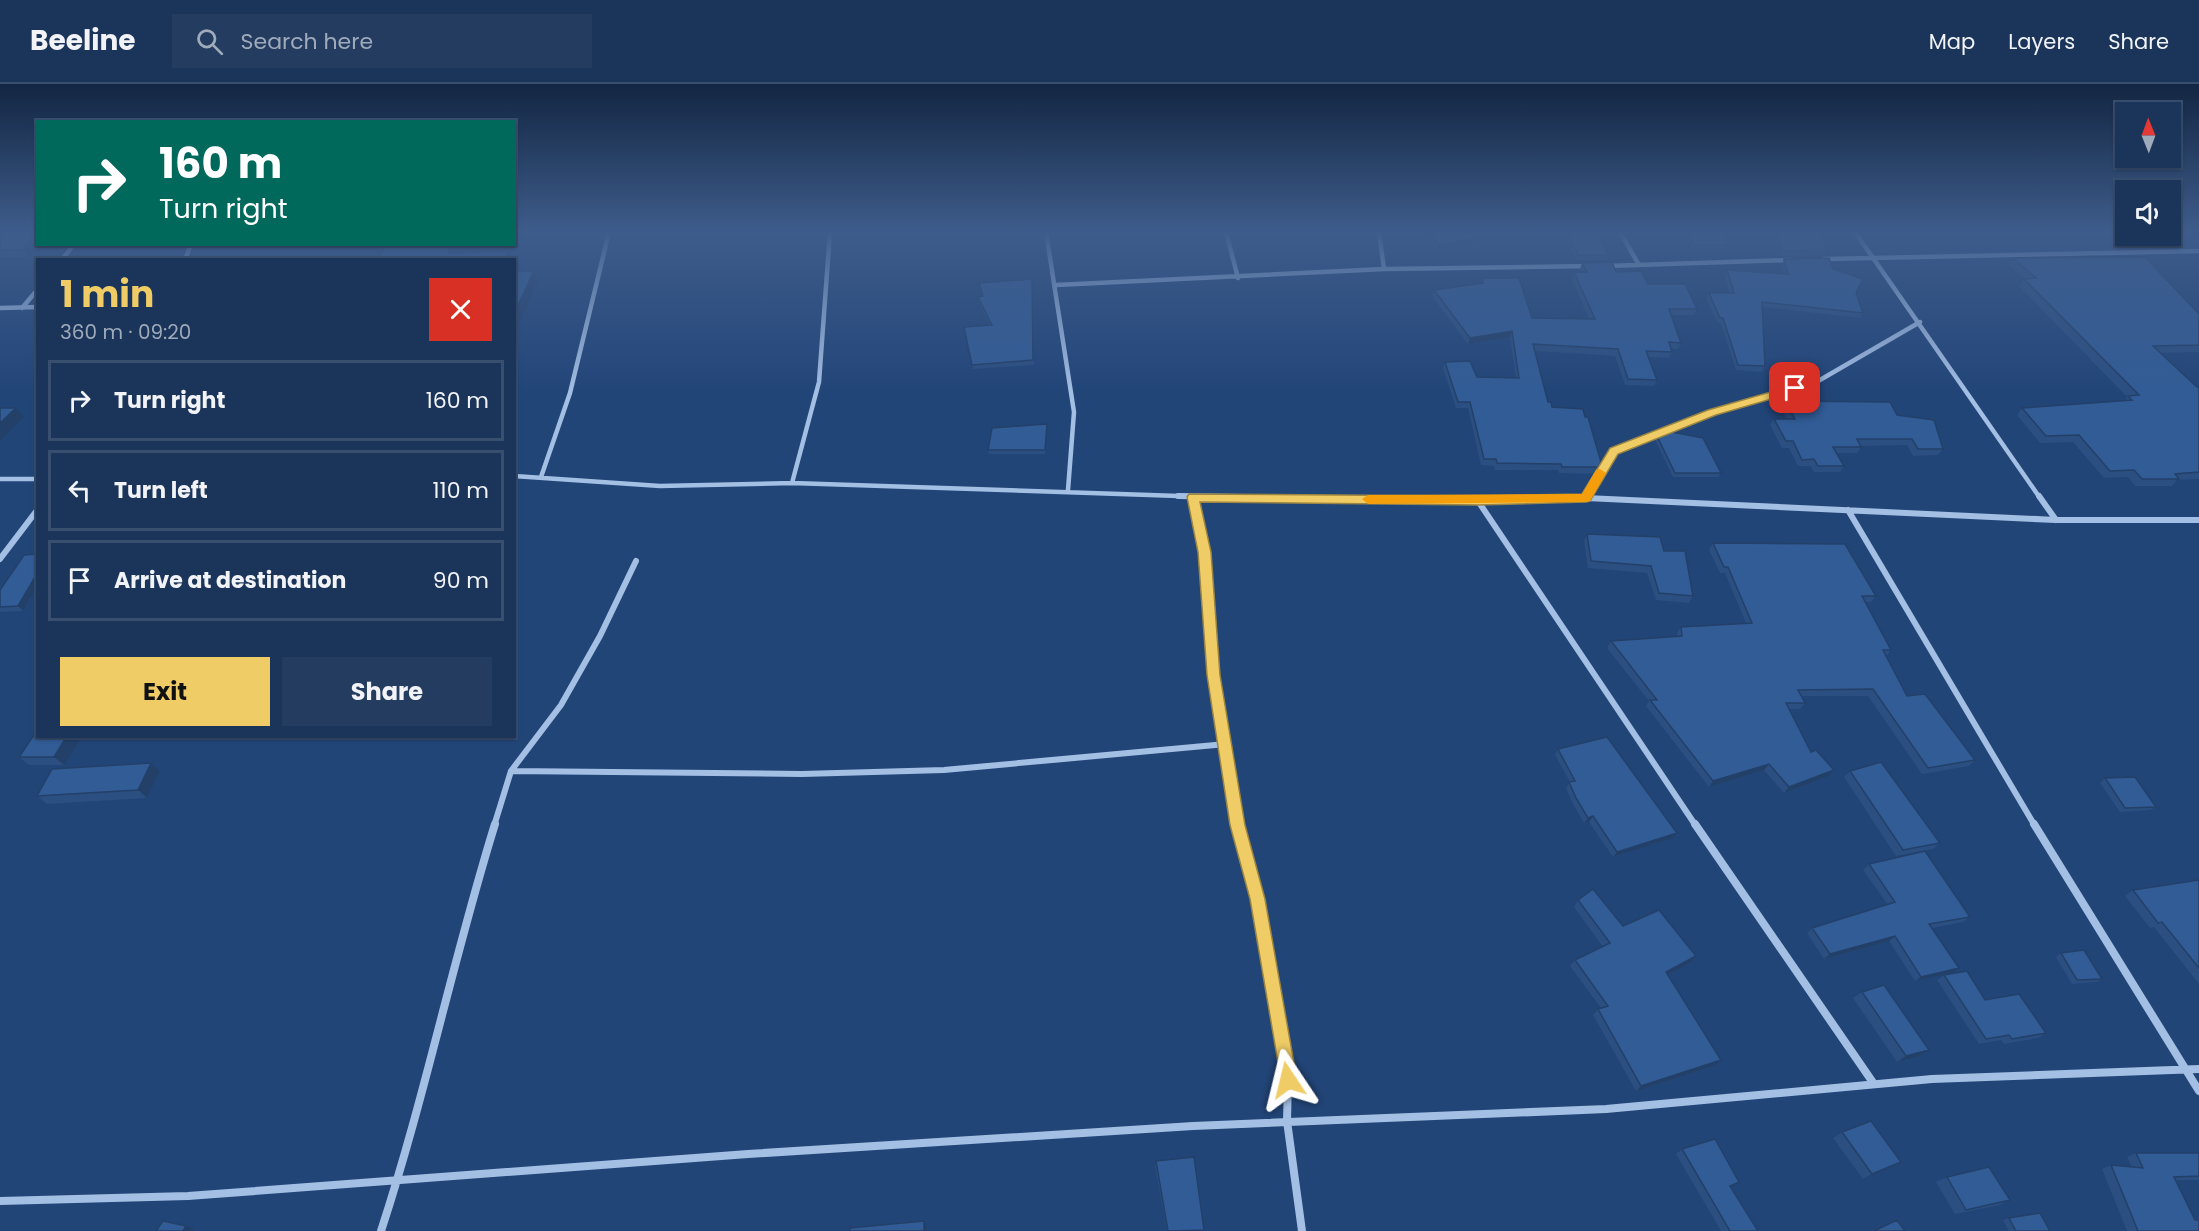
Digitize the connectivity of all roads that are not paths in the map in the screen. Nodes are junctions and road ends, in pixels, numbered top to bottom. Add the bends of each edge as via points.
1 (1056, 285) edge
2 (596, 286) edge
3 (826, 286) edge
4 (1894, 286) edge
5 (36, 291) edge
6 (36, 307) edge
7 (0, 308) edge
8 (22, 308) junction
9 (1920, 322) junction
10 (516, 476) edge
11 (541, 477) junction
12 (0, 479) edge
13 (36, 479) edge
14 (792, 483) junction
15 (1068, 490) junction
16 (1193, 497) junction
17 (1586, 498) junction
18 (1478, 501) junction
19 (1848, 510) junction
20 (36, 512) edge
21 (2056, 520) junction
22 (2199, 520) edge
23 (0, 559) edge
24 (636, 561) dead end
25 (1226, 744) junction
26 (511, 771) junction
27 (2185, 1068) junction
28 (2199, 1069) edge
29 (1874, 1084) junction
30 (2199, 1091) edge
31 (1287, 1120) junction
32 (397, 1182) junction
33 (0, 1202) edge
34 (381, 1231) edge
35 (1302, 1231) edge

1 - 15 street via 1074,412
2 - 11 street via 570,393
3 - 14 street via 819,382
4 - 9 street
5 - 8 street
6 - 8 street
7 - 8 street
9 - 17 street via 1813,384 1712,413 1614,451
9 - 21 street
10 - 11 street
11 - 14 street via 660,486
12 - 13 street
14 - 15 street
15 - 16 street
16 - 18 street
16 - 25 street via 1205,552 1214,675
17 - 18 street
17 - 19 street
18 - 29 street
19 - 21 street
19 - 27 street via 1994,760
20 - 23 street
21 - 22 street
24 - 26 street via 561,705
25 - 26 street via 944,770 802,774
25 - 31 street via 1288,1080
26 - 32 street via 469,908
27 - 28 street
27 - 29 street
27 - 30 street
29 - 31 street via 1606,1109
31 - 32 street via 748,1154
31 - 35 street
32 - 33 street via 188,1196
32 - 34 street

